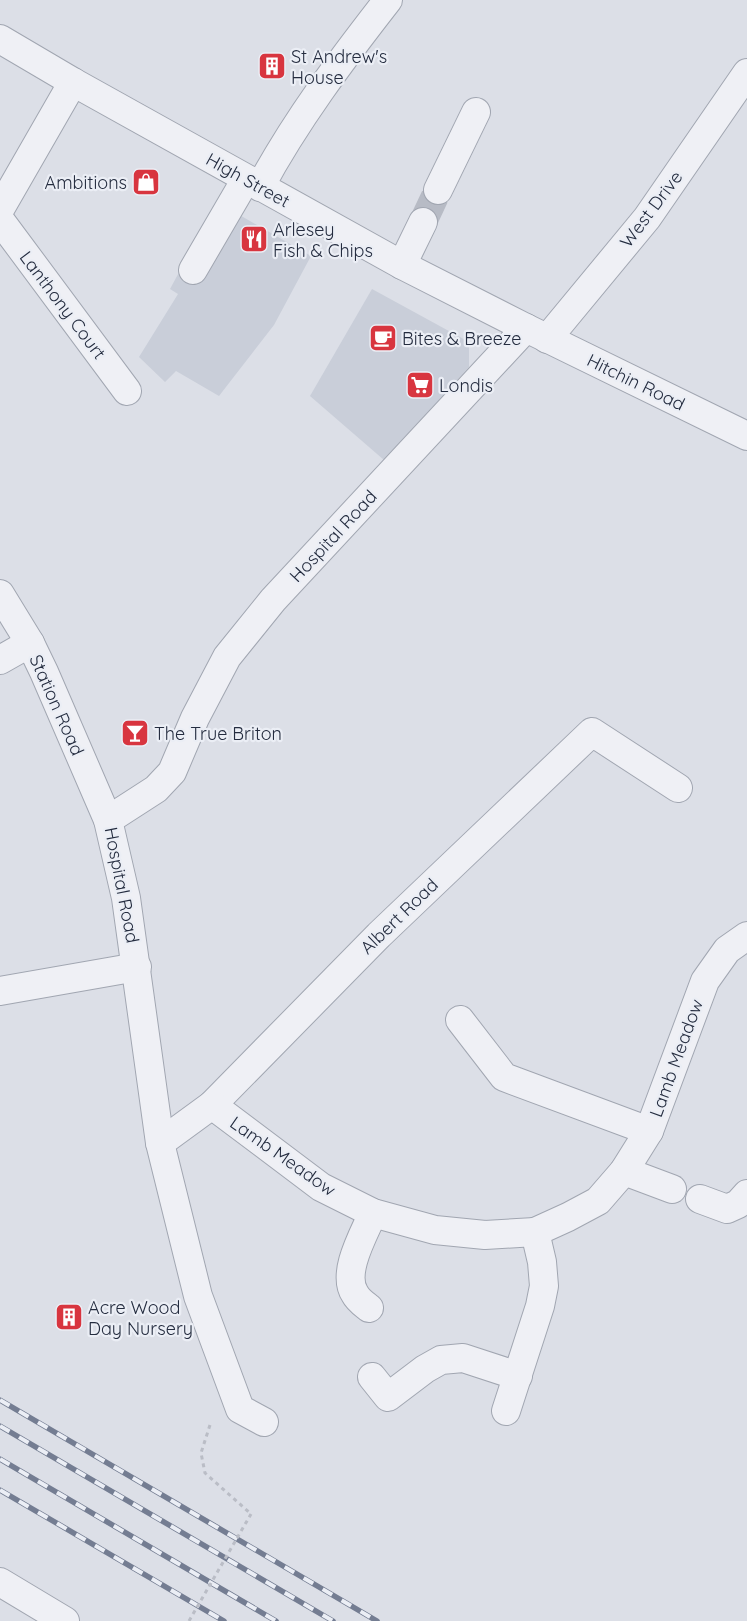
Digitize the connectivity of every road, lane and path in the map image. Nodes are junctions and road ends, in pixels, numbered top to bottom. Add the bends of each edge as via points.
1 (388, 0) edge
2 (0, 39) edge
3 (747, 73) edge
4 (73, 82) junction
5 (476, 112) dead end
6 (253, 183) junction
7 (438, 190) tunnel mouth
8 (0, 209) edge
9 (0, 220) edge
10 (423, 222) tunnel mouth
11 (402, 266) junction
12 (193, 270) dead end
13 (536, 334) junction
14 (127, 391) dead end
15 (747, 436) edge
16 (0, 594) edge
17 (30, 643) junction
18 (0, 660) edge
19 (678, 788) dead end
20 (108, 820) junction
21 (747, 936) edge
22 (137, 967) junction
23 (0, 991) edge
24 (460, 1020) dead end
25 (212, 1105) junction
26 (649, 1131) junction
27 (160, 1142) junction
28 (624, 1171) junction
29 (672, 1189) dead end
30 (747, 1194) edge
31 (700, 1199) dead end
32 (373, 1213) junction
33 (535, 1232) junction
34 (368, 1308) dead end
35 (518, 1376) junction
36 (372, 1377) dead end
37 (240, 1409) junction
38 (506, 1411) dead end
39 (264, 1422) dead end
40 (0, 1582) edge
41 (65, 1621) edge
42 (189, 1621) edge

1 - 6 street
2 - 4 street, High Street
3 - 13 street, West Drive via 647,218
4 - 6 street, High Street
4 - 8 street
5 - 7 street
6 - 11 street, High Street
6 - 12 street
9 - 14 street, Lanthony Court
10 - 11 street
11 - 13 street, High Street
13 - 15 street, Hitchin Road
13 - 20 street, Hospital Road via 273,600 227,657 195,718 172,772 156,789
16 - 17 street, Station Road
17 - 18 street
17 - 20 street, Station Road
19 - 25 street, Albert Road via 592,732 379,935
20 - 22 street, Hospital Road via 126,898
21 - 26 street, Lamb Meadow via 727,950 704,981
22 - 23 street
22 - 27 street, Hospital Road
24 - 26 street via 504,1078
25 - 27 street, Lamb Meadow
25 - 32 street, Lamb Meadow via 321,1187
26 - 28 street, Lamb Meadow
27 - 37 street, Hospital Road via 198,1296
28 - 29 street
28 - 33 street, Lamb Meadow via 598,1201
30 - 31 street via 738,1204 727,1208
32 - 33 street, Lamb Meadow via 435,1230 485,1235
32 - 34 street via 353,1259 350,1278 354,1294
33 - 35 street via 544,1286
35 - 36 street via 463,1358 441,1360 388,1397
35 - 38 street
37 - 39 street
37 - 42 path, bridge via 214,1412 201,1453 205,1473 251,1514
40 - 41 street

